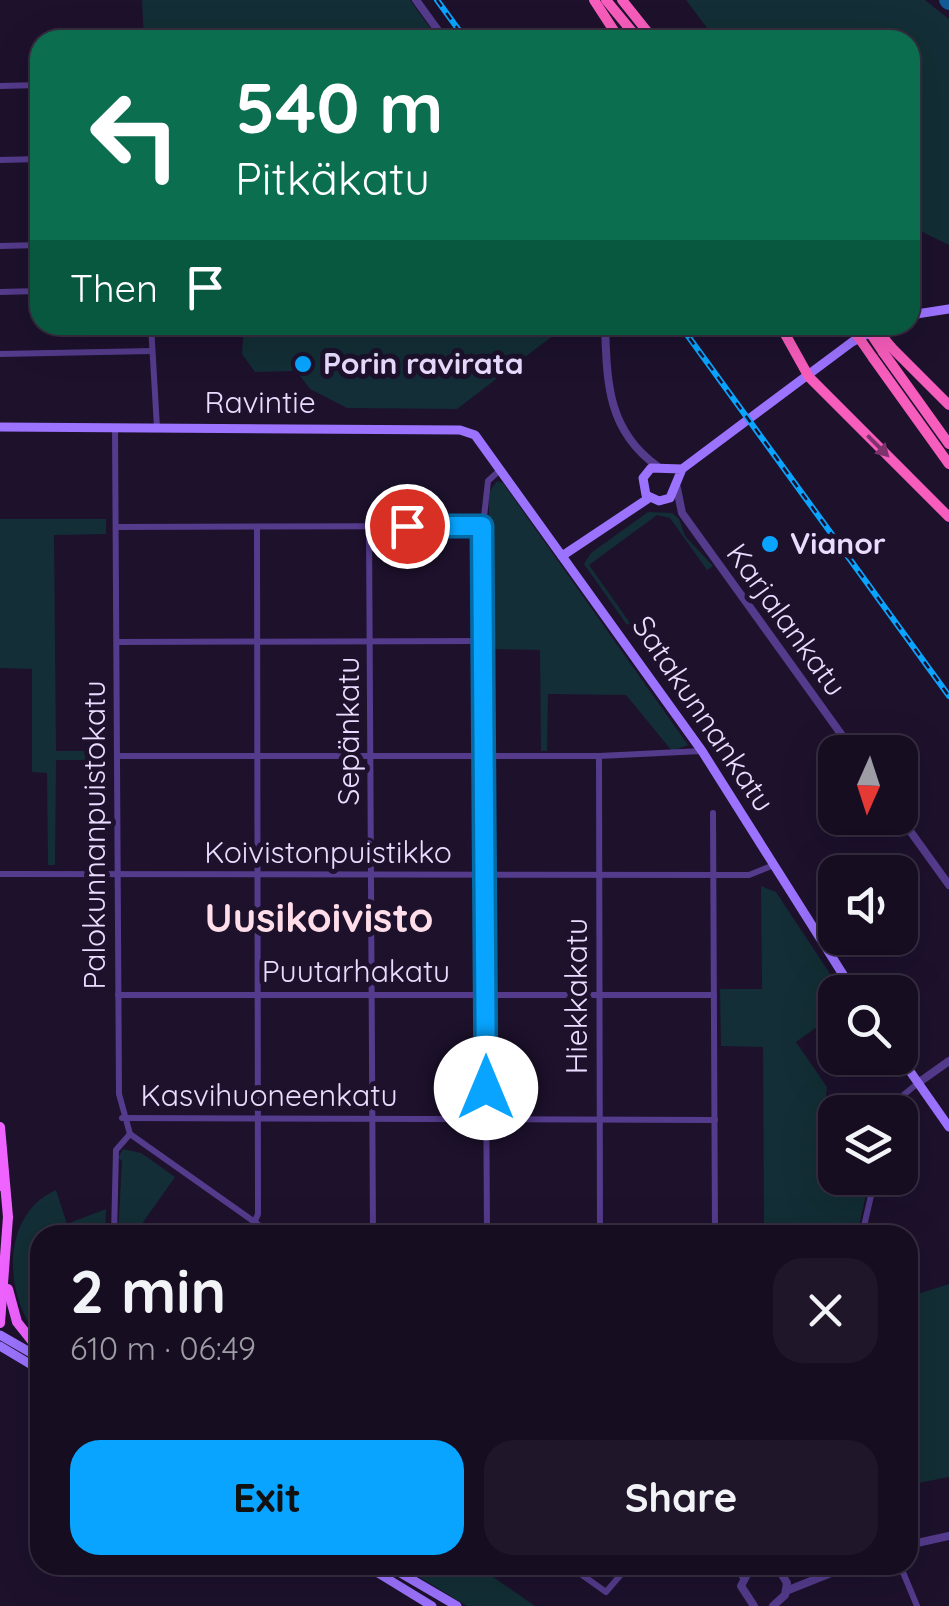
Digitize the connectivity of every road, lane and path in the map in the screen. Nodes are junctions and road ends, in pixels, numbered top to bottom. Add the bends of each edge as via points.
1 (416, 0) edge
2 (594, 0) edge
3 (606, 0) edge
4 (622, 0) edge
5 (438, 30) edge
6 (614, 30) edge
7 (631, 30) edge
8 (646, 30) edge
9 (30, 85) edge
10 (0, 86) edge
11 (30, 159) edge
12 (0, 160) edge
13 (0, 246) edge
14 (30, 246) edge
15 (30, 291) edge
16 (0, 292) edge
17 (949, 309) edge
18 (920, 313) edge
19 (151, 335) edge
20 (606, 335) edge
21 (786, 335) edge
22 (862, 335) edge
23 (865, 335) edge
24 (872, 335) edge
25 (877, 335) edge
26 (152, 351) junction
27 (883, 352) junction
28 (0, 354) edge
29 (809, 377) junction
30 (949, 405) edge
31 (0, 428) edge
32 (115, 428) junction
33 (157, 428) junction
34 (949, 444) edge
35 (640, 453) junction
36 (949, 464) edge
37 (662, 466) junction
38 (502, 468) junction
39 (682, 469) junction
40 (678, 485) junction
41 (649, 491) junction
42 (682, 513) junction
43 (949, 518) edge
44 (369, 526) junction
45 (482, 526) junction
46 (116, 527) junction
47 (257, 527) junction
48 (562, 556) junction
49 (484, 641) junction
50 (117, 642) junction
51 (256, 643) junction
52 (371, 644) junction
53 (842, 735) edge
54 (702, 752) junction
55 (117, 756) junction
56 (257, 756) junction
57 (371, 756) junction
58 (599, 756) junction
59 (485, 757) junction
60 (713, 813) dead end
61 (913, 835) edge
62 (774, 864) junction
63 (0, 874) edge
64 (118, 875) junction
65 (257, 875) junction
66 (372, 875) junction
67 (599, 875) junction
68 (714, 875) junction
69 (484, 876) junction
70 (949, 885) edge
71 (843, 975) edge
72 (258, 994) junction
73 (600, 994) junction
74 (118, 995) junction
75 (486, 995) junction
76 (714, 995) junction
77 (373, 996) junction
78 (949, 1061) edge
79 (912, 1075) edge
80 (918, 1083) junction
81 (903, 1095) edge
82 (122, 1118) junction
83 (258, 1118) junction
84 (372, 1119) junction
85 (486, 1119) junction
86 (600, 1120) junction
87 (715, 1120) junction
88 (0, 1127) edge
89 (949, 1127) edge
90 (130, 1134) junction
91 (3, 1154) junction
92 (0, 1186) edge
93 (871, 1195) edge
94 (256, 1224) joint
95 (114, 1225) edge
96 (373, 1225) edge
97 (486, 1225) edge
98 (600, 1225) edge
99 (715, 1225) edge
100 (864, 1225) edge
101 (6, 1258) junction
102 (0, 1323) edge
103 (0, 1336) edge
104 (30, 1340) edge
105 (0, 1346) edge
106 (30, 1350) edge
107 (30, 1364) edge
108 (949, 1536) edge
109 (918, 1544) edge
110 (381, 1575) edge
111 (404, 1575) edge
112 (582, 1575) edge
113 (620, 1575) edge
114 (741, 1575) edge
115 (745, 1575) edge
116 (783, 1575) edge
117 (797, 1575) edge
118 (821, 1575) edge
119 (904, 1575) edge
120 (743, 1578) junction
121 (809, 1579) junction
122 (786, 1591) junction
123 (743, 1594) junction
124 (738, 1605) edge
125 (778, 1605) edge
126 (432, 1606) edge
127 (457, 1606) edge
128 (754, 1606) edge
129 (918, 1606) edge

1 - 5 street
2 - 6 highway
3 - 7 highway
4 - 8 highway
9 - 10 street
11 - 12 street
13 - 14 street
15 - 16 street
17 - 18 main road
19 - 26 street
20 - 35 street via 609,402
21 - 29 highway
22 - 27 highway, bridge
23 - 29 main road
24 - 27 highway, bridge
25 - 27 highway, bridge
26 - 28 street
26 - 33 street
27 - 30 highway
27 - 34 highway
27 - 36 highway
29 - 39 main road
29 -> 43 highway
31 - 32 main road, Ravintie
32 - 33 main road, Ravintie
32 - 46 street, Palokunnanpuistokatu
33 - 38 main road, Ravintie via 460,430 479,438
35 - 37 street
35 - 41 street
37 - 39 main road
37 - 40 main road
37 - 41 main road
38 - 45 street via 488,482
38 - 48 main road, Satakunnankatu
39 - 40 main road
40 - 41 main road via 670,498
40 - 42 street, Karjalankatu
41 - 42 street, Karjalankatu
41 - 48 main road
42 - 53 street, Karjalankatu
44 - 45 street
44 - 47 street
44 - 52 street, Sepänkatu
45 - 49 street
46 - 47 street
46 - 50 street, Palokunnanpuistokatu
47 - 51 street
48 - 54 main road, Satakunnankatu
49 - 52 street
49 - 59 street
50 - 51 street
50 - 55 street, Palokunnanpuistokatu
51 - 52 street
51 - 56 street
52 - 57 street, Sepänkatu
54 - 58 street
54 - 62 main road, Satakunnankatu
55 - 56 street
55 - 64 street, Palokunnanpuistokatu
56 - 57 street
56 - 65 street
57 - 59 street
57 - 66 street, Sepänkatu
58 - 59 street
58 - 67 street, Hiekkakatu
59 - 69 street
60 - 68 street
61 - 70 street
62 - 68 street, Koivistonpuistikko via 750,875
62 - 71 main road, Satakunnankatu
63 - 64 street, Koivistonpuistikko
64 - 65 street, Koivistonpuistikko
64 - 74 street, Palokunnanpuistokatu
65 - 66 street, Koivistonpuistikko
65 - 72 street
66 - 69 street, Koivistonpuistikko
66 - 77 street, Sepänkatu
67 - 68 street, Koivistonpuistikko
67 - 69 street, Koivistonpuistikko
67 - 73 street, Hiekkakatu
68 - 76 street
69 - 75 street
72 - 74 street, Puutarhakatu
72 - 77 street, Puutarhakatu
72 - 83 street
73 - 75 street, Puutarhakatu
73 - 76 street, Puutarhakatu
73 - 86 street, Hiekkakatu
74 - 82 street, Palokunnanpuistokatu
75 - 77 street, Puutarhakatu
75 - 85 street
76 - 87 street
77 - 84 street, Sepänkatu
78 - 80 street
79 - 80 main road
80 - 81 street
80 - 89 main road
82 - 83 street, Kasvihuoneenkatu
82 - 90 street, Palokunnanpuistokatu
83 - 84 street, Kasvihuoneenkatu
83 - 94 street
84 - 85 street, Kasvihuoneenkatu
84 - 96 street, Sepänkatu
85 - 86 street, Kasvihuoneenkatu
85 - 97 street
86 - 87 street, Kasvihuoneenkatu
86 - 98 street, Hiekkakatu
87 - 99 street
88 - 91 main road
90 - 94 street
90 - 95 street via 116,1150
91 - 92 main road
91 - 101 main road
93 - 100 street
101 - 102 main road
101 - 104 main road via 13,1314
103 - 106 main road
105 - 107 main road
108 - 109 street
110 - 126 main road
111 - 127 main road
112 - 113 street via 606,1592
114 - 120 street
115 - 120 street
116 - 122 street
117 - 121 street
118 - 121 street
119 - 129 street
120 - 123 street
121 - 122 street
122 - 125 street
123 - 124 street
123 - 128 street

